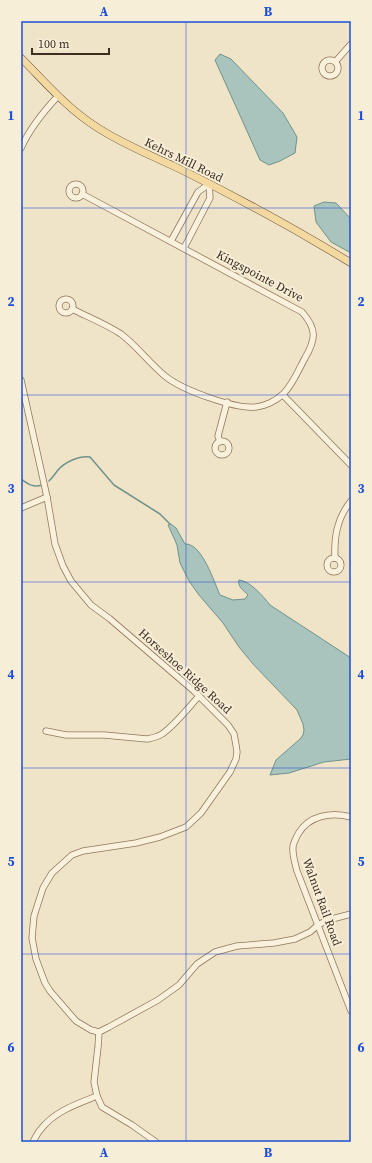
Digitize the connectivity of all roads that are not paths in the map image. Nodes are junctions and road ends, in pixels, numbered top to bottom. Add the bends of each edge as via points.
1 (351, 44) edge
2 (21, 58) edge
3 (335, 62) dead end
4 (58, 96) junction
5 (21, 148) edge
6 (209, 184) junction
7 (82, 194) dead end
8 (171, 241) junction
9 (184, 248) junction
10 (351, 263) edge
11 (72, 309) dead end
12 (21, 380) edge
13 (283, 394) junction
14 (227, 402) junction
15 (220, 442) dead end
16 (351, 465) edge
17 (47, 497) junction
18 (351, 501) edge
19 (21, 508) edge
20 (334, 558) dead end
21 (199, 696) junction
22 (46, 731) dead end
23 (351, 817) edge
24 (351, 914) edge
25 (318, 925) junction
26 (351, 1011) edge
27 (99, 1032) junction
28 (97, 1096) junction
29 (33, 1142) edge
30 (156, 1142) edge

1 - 3 street
2 - 4 main road, Kehrs Mill Road
4 - 5 street via 41,114
4 - 6 main road, Kehrs Mill Road via 108,134
6 - 8 street via 198,192
6 - 9 street via 210,198
6 - 10 main road, Kehrs Mill Road
7 - 8 street, Kingspointe Drive
8 - 9 street, Kingspointe Drive
9 - 13 street, Kingspointe Drive via 294,307 310,320 314,337 312,347
11 - 14 street, Kingspointe Drive via 120,334 165,376 179,385
12 - 17 street, Horseshoe Ridge Road
13 - 14 street, Kingspointe Drive via 265,405 255,407
13 - 16 street
14 - 15 street via 218,436
17 - 19 street
17 - 21 street, Horseshoe Ridge Road via 55,544 71,581 91,605
18 - 20 street via 338,524
21 - 22 street via 169,728 154,738 66,735
21 - 27 street, Horseshoe Ridge Road via 228,725 234,734 237,752 230,772 201,813 186,827 169,834 136,843 84,851 72,856 52,873 43,888 36,909 32,938 45,983 76,1021
23 - 25 street, Walnut Rail Road via 317,817 300,830 293,846 297,871
24 - 25 street
25 - 26 street, Walnut Rail Road
25 - 27 street via 295,939 237,946 215,952 197,964 179,985 158,1000
27 - 28 street via 94,1082
28 - 29 street via 50,1119 40,1129
28 - 30 street via 102,1107

